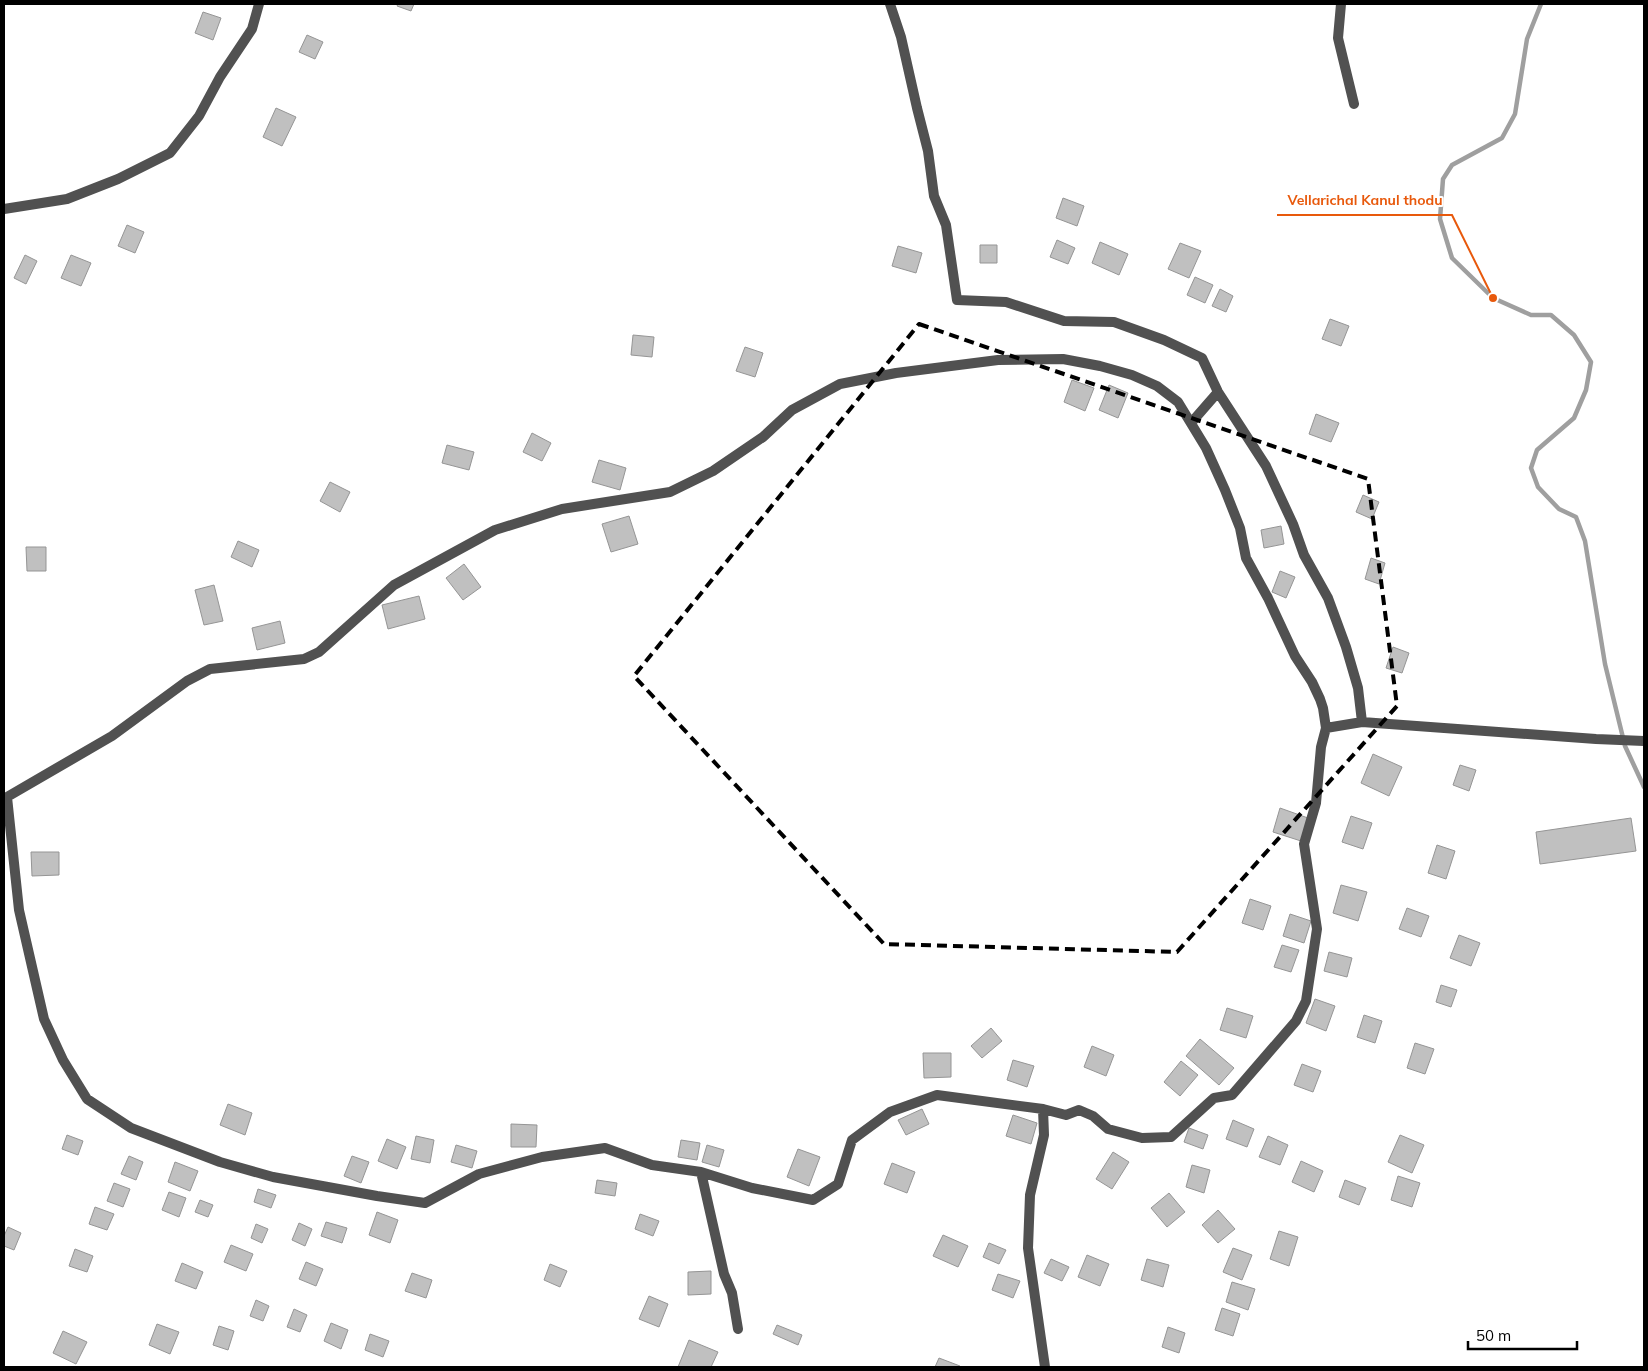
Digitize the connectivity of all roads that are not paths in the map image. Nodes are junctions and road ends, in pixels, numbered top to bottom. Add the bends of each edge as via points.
1 (259, 4) edge
2 (890, 4) edge
3 (1341, 4) edge
4 (1354, 104) dead end
5 (4, 209) edge
6 (1218, 392) junction
7 (1192, 423) junction
8 (1362, 722) junction
9 (1326, 728) junction
10 (1644, 741) edge
11 (6, 797) edge
12 (1044, 1109) junction
13 (701, 1172) junction
14 (738, 1329) dead end
15 (1045, 1367) edge

1 - 5 street via 252,28 199,116 170,153 118,179 67,199
2 - 6 street via 928,151 934,196 946,225 957,300 1006,302 1064,320 1114,322 1202,358
3 - 4 street via 1338,38
6 - 7 street
6 - 8 street via 1266,466 1304,555 1328,598 1358,688
7 - 9 street via 1240,528 1246,558 1320,699
7 - 11 street via 1178,402 1157,386 1132,375 1063,359 998,360 840,384 792,410 763,437 713,471 670,492 562,509 495,530 394,585 319,652 304,659 210,669 187,681 112,736
8 - 9 street
8 - 10 street
9 - 12 street via 1316,802 1304,844 1317,929 1306,1001 1296,1021 1232,1095 1214,1098 1171,1137 1142,1138 1108,1129 1093,1116 1079,1110 1066,1115
11 - 13 street via 19,910 44,1019 63,1060 87,1098 131,1128 220,1162 273,1177 425,1203 479,1174 542,1157 605,1148 652,1165
12 - 13 street via 937,1095 890,1112 852,1140 838,1184 813,1200 752,1188
12 - 15 street via 1044,1135 1030,1195 1028,1248
13 - 14 street via 724,1274 732,1292

